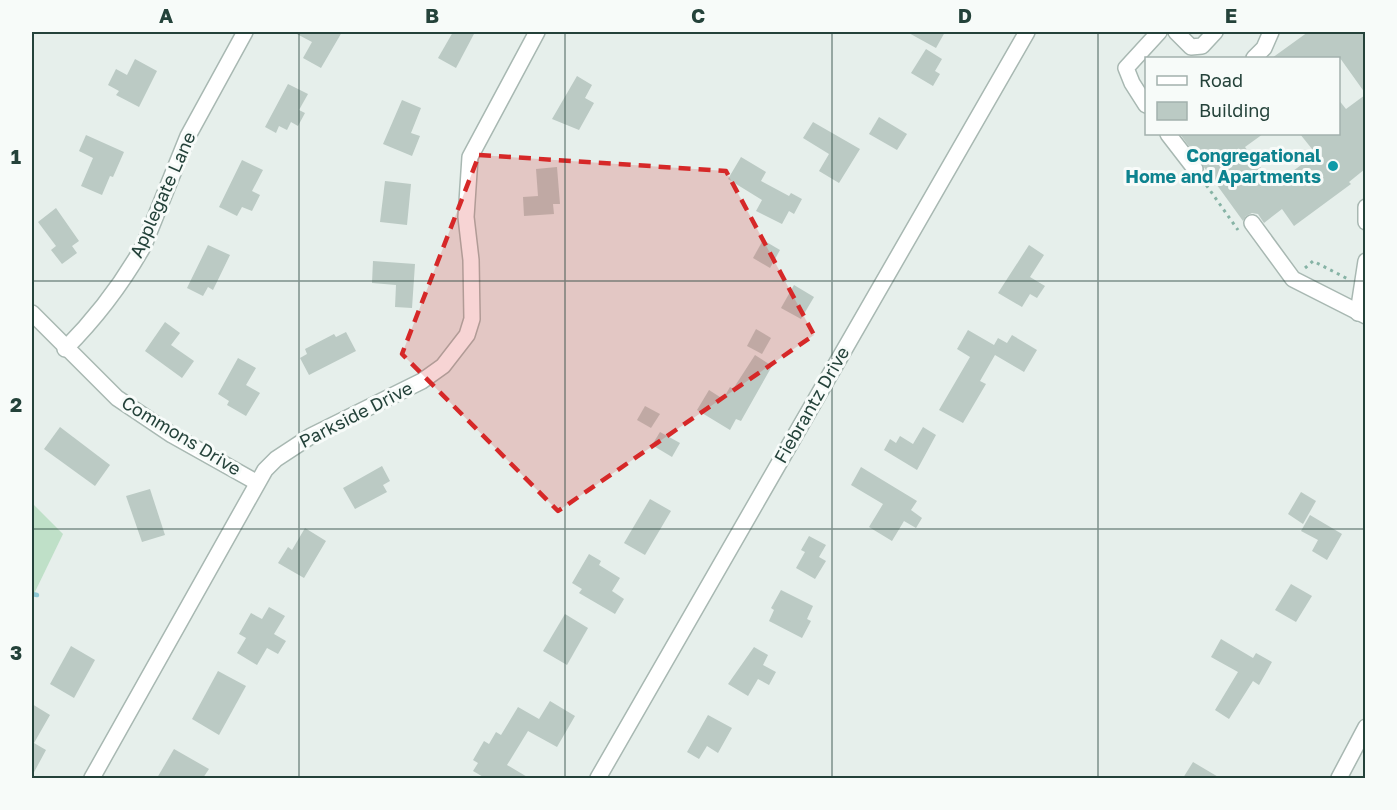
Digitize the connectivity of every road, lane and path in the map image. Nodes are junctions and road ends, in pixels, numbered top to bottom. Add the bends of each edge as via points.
1 (245, 32) edge
2 (537, 32) edge
3 (1027, 32) edge
4 (1159, 32) edge
5 (1176, 32) edge
6 (1215, 32) edge
7 (1271, 32) edge
8 (1191, 47) junction
9 (1206, 57) edge
10 (1255, 57) edge
11 (1145, 103) edge
12 (1169, 135) edge
13 (1195, 169) joint
14 (1365, 207) edge
15 (1365, 222) edge
16 (1252, 223) joint
17 (1365, 261) edge
18 (1293, 279) junction
19 (1362, 286) junction
20 (32, 313) edge
21 (1362, 315) edge
22 (65, 349) junction
23 (256, 482) junction
24 (1365, 727) edge
25 (92, 778) edge
26 (598, 778) edge
27 (1338, 778) edge

1 - 22 street, Applegate Lane via 188,136 135,261 112,296
2 - 23 street, Parkside Drive via 470,157 466,217 472,319 467,335 443,366 422,381 304,440 276,459
3 - 26 street, Fiebrantz Drive
4 - 11 street via 1126,68
5 - 8 street
6 - 8 street via 1203,46
7 - 10 street
8 - 9 street
12 - 13 street
13 - 16 path via 1239,231
14 - 15 street
16 - 18 street
17 - 19 street
18 - 19 path via 1313,261
18 - 21 street
19 - 21 street
20 - 22 street, Commons Drive
22 - 23 street, Commons Drive via 111,393 153,423
23 - 25 street, Parkside Drive
24 - 27 street

